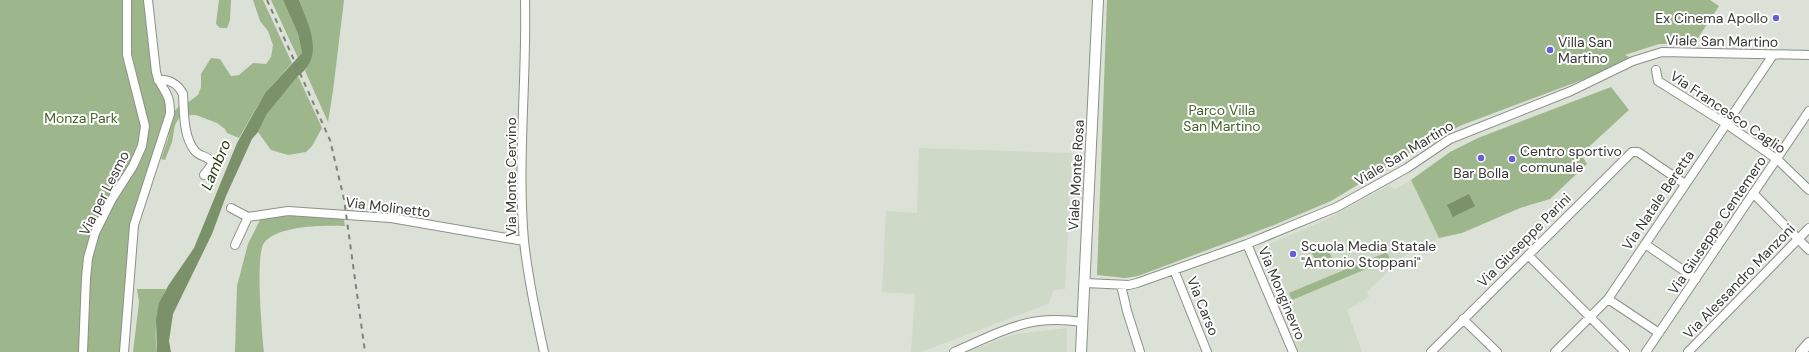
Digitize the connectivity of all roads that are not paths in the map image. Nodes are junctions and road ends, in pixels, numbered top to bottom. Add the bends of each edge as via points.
1 (127, 0) edge
2 (148, 0) edge
3 (525, 0) edge
4 (1098, 0) edge
5 (1773, 54) junction
6 (1809, 55) edge
7 (1656, 70) dead end
8 (158, 80) junction
9 (1809, 112) edge
10 (1725, 123) junction
11 (1778, 160) junction
12 (204, 175) dead end
13 (1685, 184) junction
14 (1809, 190) edge
15 (1753, 193) junction
16 (231, 208) dead end
17 (248, 216) junction
18 (1809, 228) edge
19 (1798, 240) junction
20 (524, 241) junction
21 (1247, 244) junction
22 (1645, 244) junction
23 (235, 245) dead end
24 (1809, 250) edge
25 (1528, 255) junction
26 (1174, 270) junction
27 (1696, 279) junction
28 (1085, 283) junction
29 (1121, 285) junction
30 (1608, 299) junction
31 (1591, 318) junction
32 (1463, 319) junction
33 (1083, 322) junction
34 (1659, 333) junction
35 (1809, 343) edge
36 (83, 352) edge
37 (124, 352) edge
38 (544, 352) edge
39 (954, 352) edge
40 (1081, 352) edge
41 (1140, 352) edge
42 (1207, 352) edge
43 (1293, 352) edge
44 (1431, 352) edge
45 (1496, 352) edge
46 (1555, 352) edge
47 (1625, 352) edge
48 (1646, 352) edge
49 (1688, 352) edge
50 (1801, 352) edge

1 - 36 street, Via per Lesmo via 127,54 145,126 142,146 133,166 112,199 91,245 86,278
2 - 8 street
3 - 20 street, Via Monte Cervino via 522,183
4 - 28 main road, Viale Monte Rosa
5 - 6 street, Viale San Martino
5 - 10 street, Via Natale Beretta
5 - 21 street, Viale San Martino via 1662,52 1647,55 1571,91 1462,134 1337,207
7 - 10 street, Via Francesco Caglio via 1658,81
8 - 12 street via 168,80 181,89 190,143 198,154 214,163
8 - 37 street via 171,103 170,114 134,225
9 - 11 street, Via Giuseppe Centemero
10 - 11 street, Via Francesco Caglio
10 - 13 street, Via Natale Beretta
11 - 14 street, Via Francesco Caglio
11 - 15 street, Via Giuseppe Centemero
13 - 22 street, Via Natale Beretta
13 - 25 street, Via Giuseppe Parini via 1638,152 1632,152
15 - 19 street
15 - 27 street, Via Giuseppe Centemero
16 - 17 street
17 - 20 street, Via Molinetto via 288,211 391,218
17 - 23 street
18 - 19 street, Via Alessandro Manzoni
19 - 24 street
19 - 49 street, Via Alessandro Manzoni
20 - 38 street, Via Monte Cervino
21 - 26 street, Viale San Martino
21 - 43 street, Via Monginevro
22 - 27 street
22 - 30 street, Via Natale Beretta
25 - 31 street
25 - 32 street, Via Giuseppe Parini
26 - 29 street, Viale San Martino via 1137,283
26 - 42 street, Via Carso
27 - 34 street, Via Giuseppe Centemero
28 - 29 street, Viale San Martino
28 - 33 main road, Viale Monte Rosa
29 - 41 street
30 - 31 street, Via Natale Beretta
30 - 34 street
31 - 46 street, Via Natale Beretta
31 - 47 street
32 - 44 street, Via Giuseppe Parini
32 - 45 street
33 - 39 street via 1038,321 1013,328
33 - 40 main road, Viale Monte Rosa
34 - 48 street, Via Giuseppe Centemero
35 - 50 main road

